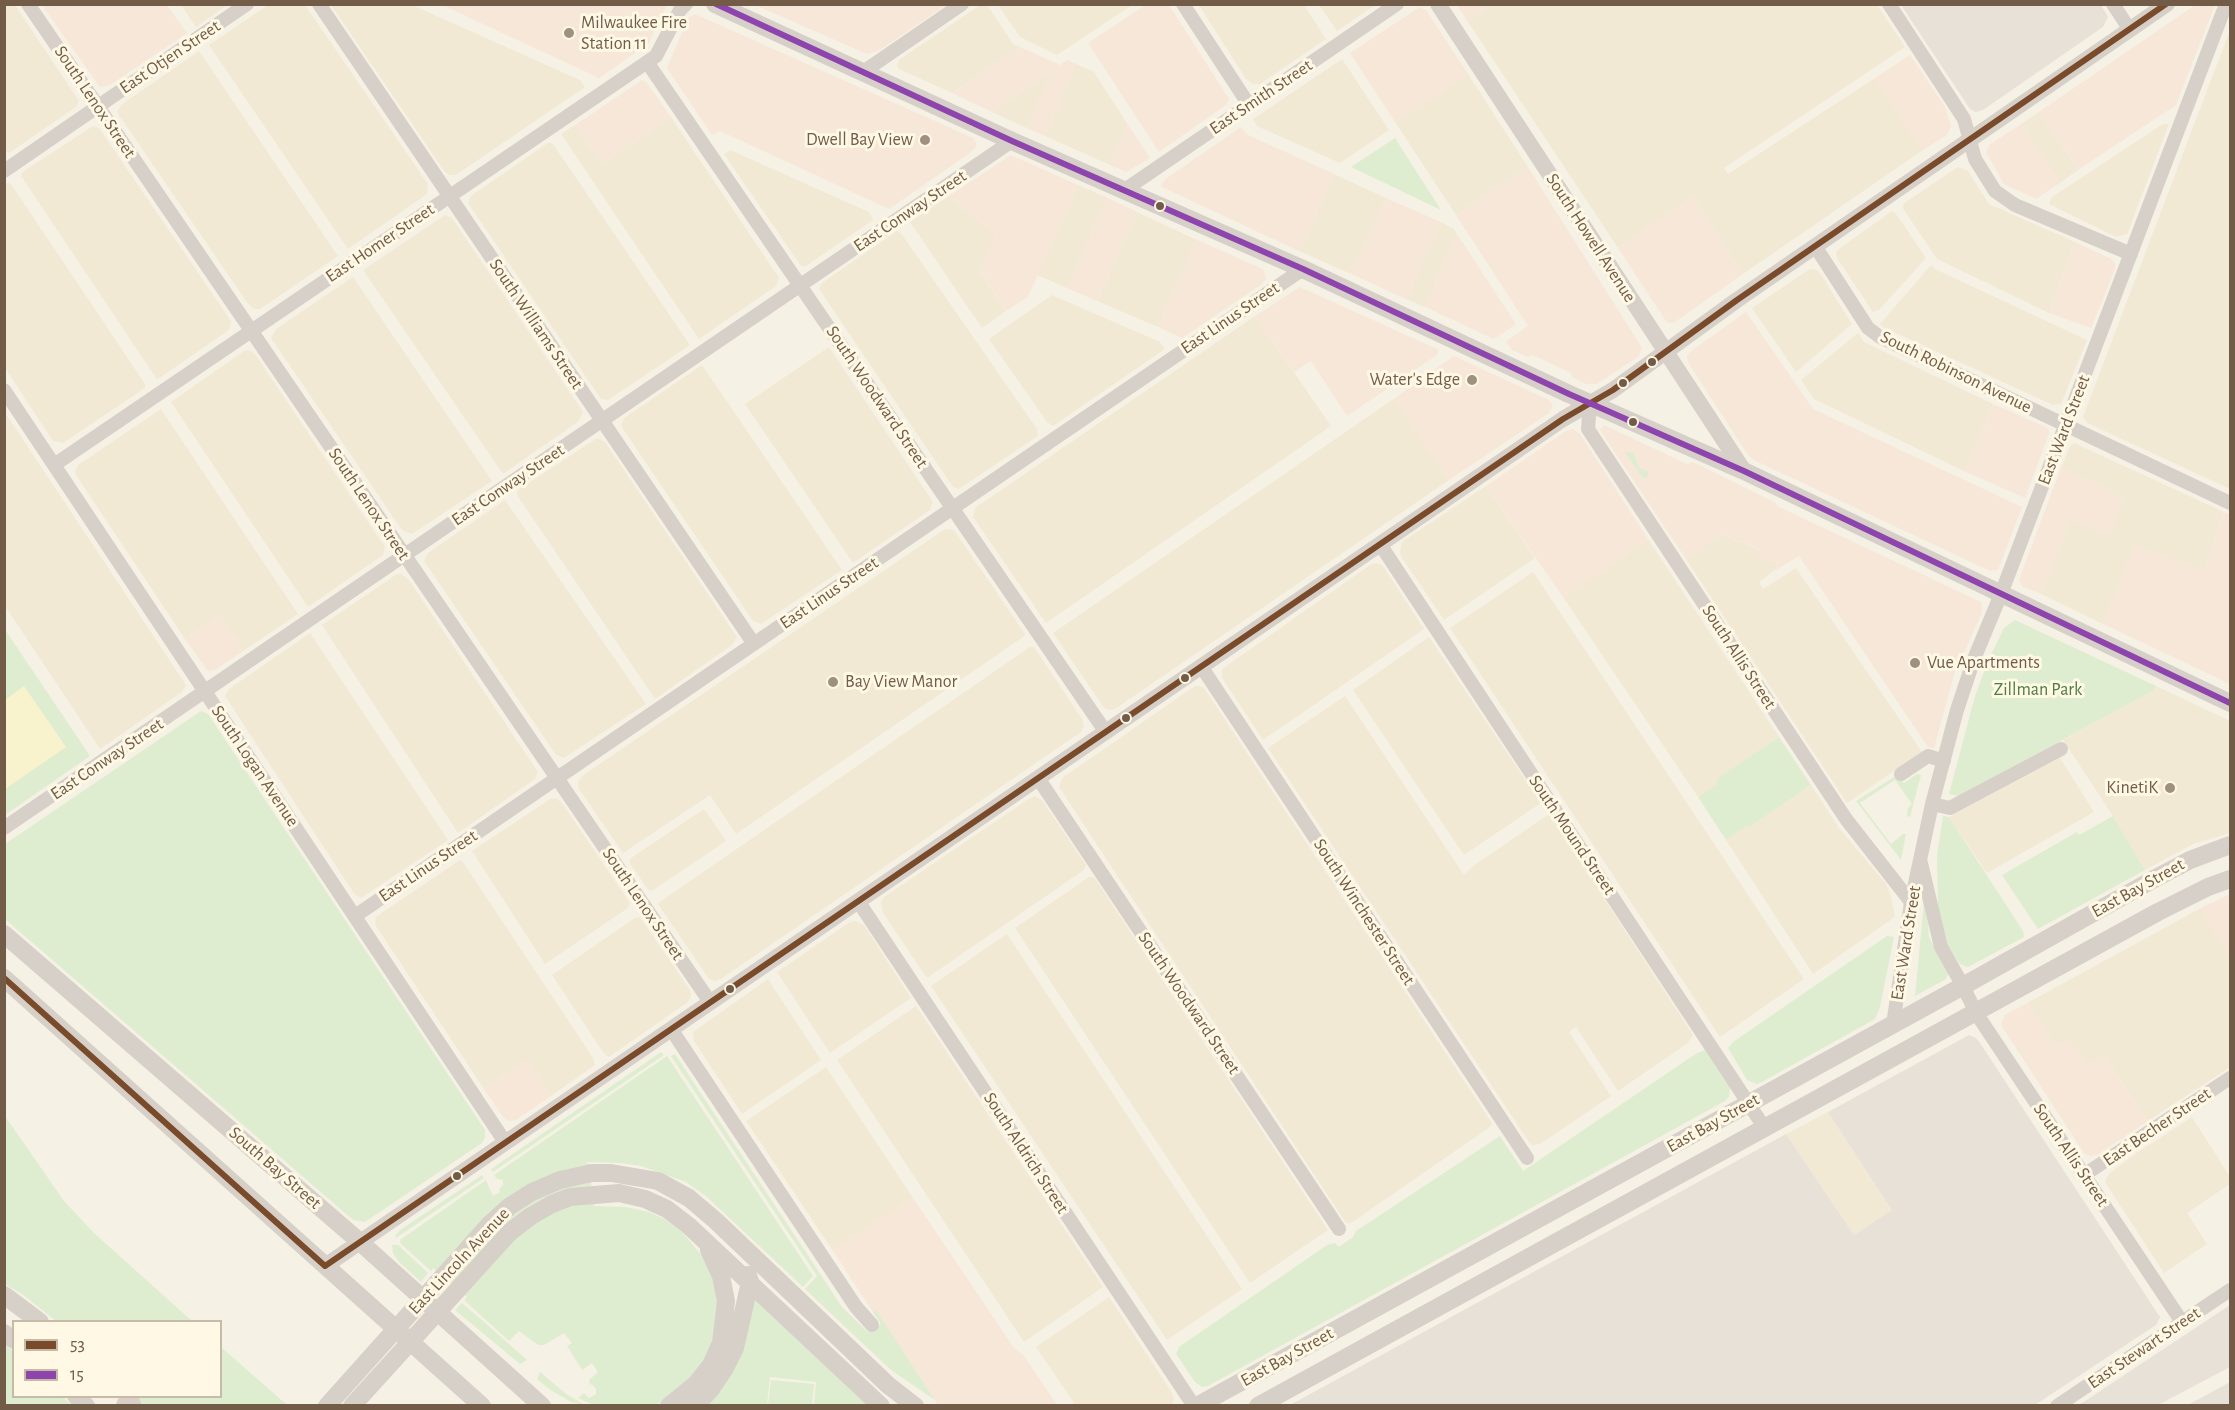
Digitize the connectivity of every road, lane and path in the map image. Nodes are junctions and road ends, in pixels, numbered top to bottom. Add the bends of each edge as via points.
1 (28, 4) edge
2 (247, 4) edge
3 (319, 4) edge
4 (686, 4) edge
5 (715, 4) edge
6 (962, 4) edge
7 (1183, 4) edge
8 (1397, 4) edge
9 (1438, 4) edge
10 (1889, 4) edge
11 (2114, 4) edge
12 (2167, 4) edge
13 (2226, 4) edge
14 (2130, 30) junction
15 (647, 63) junction
16 (863, 72) junction
17 (1249, 105) junction
18 (98, 106) junction
19 (1970, 140) junction
20 (1012, 141) junction
21 (4, 171) edge
22 (1126, 189) junction
23 (449, 196) junction
24 (1815, 246) junction
25 (2131, 254) junction
26 (1303, 269) junction
27 (800, 285) junction
28 (251, 331) junction
29 (1665, 352) junction
30 (4, 390) edge
31 (1590, 404) junction
32 (602, 421) junction
33 (2066, 424) junction
34 (54, 465) junction
35 (1744, 471) junction
36 (2230, 503) edge
37 (953, 508) junction
38 (1380, 544) junction
39 (404, 556) junction
40 (2001, 594) junction
41 (754, 644) junction
42 (1201, 666) junction
43 (205, 692) junction
44 (2230, 703) edge
45 (1106, 731) junction
46 (2061, 749) dead end
47 (1944, 761) junction
48 (1901, 774) dead end
49 (557, 778) junction
50 (1038, 778) junction
51 (1932, 804) junction
52 (4, 828) edge
53 (2226, 848) edge
54 (1920, 861) junction
55 (2230, 879) edge
56 (858, 901) junction
57 (1911, 902) junction
58 (355, 916) junction
59 (4, 934) edge
60 (4, 978) edge
61 (1964, 986) junction
62 (710, 1002) junction
63 (1976, 1013) junction
64 (1893, 1025) junction
65 (671, 1029) junction
66 (1906, 1050) junction
67 (2230, 1078) edge
68 (1749, 1103) junction
69 (1764, 1127) junction
70 (506, 1142) junction
71 (1527, 1158) dead end
72 (2084, 1175) junction
73 (1339, 1229) dead end
74 (702, 1238) junction
75 (360, 1242) junction
76 (742, 1247) junction
77 (325, 1266) junction
78 (750, 1282) junction
79 (2230, 1290) edge
80 (4, 1295) edge
81 (37, 1320) edge
82 (2182, 1322) junction
83 (872, 1325) dead end
84 (327, 1406) edge
85 (352, 1406) edge
86 (482, 1406) edge
87 (542, 1406) edge
88 (669, 1406) edge
89 (694, 1406) edge
90 (881, 1406) edge
91 (915, 1406) edge
92 (1195, 1406) edge
93 (1258, 1406) edge
94 (2057, 1406) edge

1 - 18 street, South Lenox Street
2 - 18 street, East Otjen Street
3 - 23 street, South Williams Street
4 - 15 street, East Homer Street via 656,56
5 - 16 main road
6 - 16 street
7 - 17 street
8 - 17 street, East Smith Street
9 - 29 street, South Howell Avenue
10 - 19 street via 1964,119
11 - 14 street
12 - 14 street
13 - 25 street, East Ward Street
14 - 19 street
15 - 23 street, East Homer Street
15 - 27 street, South Woodward Street
16 - 20 main road
17 - 22 street, East Smith Street
18 - 21 street, East Otjen Street
18 - 28 street, South Lenox Street
19 - 24 street
19 - 25 street via 1975,159 2006,201
20 - 22 main road
20 - 27 street, East Conway Street
22 - 26 main road
23 - 28 street, East Homer Street
23 - 32 street, South Williams Street
24 - 29 street
24 - 33 street, South Robinson Avenue via 1868,328 1880,337
25 - 33 street, East Ward Street
26 - 31 main road
26 - 37 street, East Linus Street
27 - 32 street, East Conway Street
27 - 37 street, South Woodward Street
28 - 34 street, East Homer Street
28 - 39 street, South Lenox Street
29 - 31 street
29 - 35 street, South Howell Avenue
30 - 34 street, South Logan Avenue
31 - 35 main road
31 - 38 street
31 - 57 street, South Allis Street via 1588,429 1846,819
32 - 39 street, East Conway Street
32 - 41 street, South Williams Street
33 - 36 street, South Robinson Avenue
33 - 40 street, East Ward Street
34 - 43 street, South Logan Avenue
35 - 40 main road
37 - 41 street, East Linus Street
37 - 45 street, South Woodward Street
38 - 42 street
38 - 68 street, South Mound Street
39 - 43 street, East Conway Street
39 - 49 street, South Lenox Street
40 - 44 main road
40 - 47 street, East Ward Street via 1974,659
41 - 49 street, East Linus Street
42 - 45 street
42 - 71 street, South Winchester Street
43 - 52 street, East Conway Street
43 - 58 street, South Logan Avenue
45 - 50 street
46 - 51 street via 1950,808
47 - 48 street via 1928,756
47 - 51 street, East Ward Street
49 - 58 street, East Linus Street
49 - 62 street, South Lenox Street
50 - 56 street
50 - 73 street, South Woodward Street
51 - 54 street, East Ward Street
53 - 61 main road, East Bay Street via 2154,879
54 - 57 street, East Ward Street
54 - 61 street, East Ward Street via 1941,947
55 - 63 main road, East Bay Street via 2158,912
56 - 62 street
56 - 92 street, South Aldrich Street
57 - 64 street, East Ward Street
58 - 70 street, South Logan Avenue
59 - 75 main road, South Bay Street
60 - 77 main road
61 - 63 street, South Allis Street
61 - 64 main road, East Bay Street
62 - 65 street
63 - 66 main road, East Bay Street
63 - 72 street, South Allis Street
64 - 66 main road
64 - 68 main road, East Bay Street
65 - 70 street
65 - 83 street via 856,1307
66 - 69 main road, East Bay Street
67 - 72 street, East Becher Street
68 - 69 street, South Mound Street
68 - 92 main road, East Bay Street
69 - 93 main road, East Bay Street
70 - 75 street
72 - 82 street, South Allis Street
74 - 78 main road, East Lincoln Avenue
74 - 85 main road, East Lincoln Avenue via 667,1209 633,1195 603,1193 570,1197 552,1204 510,1232 488,1254
74 - 88 main road via 721,1276 726,1301 721,1343 696,1384
75 - 77 street
75 - 87 main road, South Bay Street
76 - 78 main road
76 - 84 main road, East Lincoln Avenue via 688,1198 657,1181 592,1173 560,1180 532,1191 489,1225
76 - 91 main road, East Lincoln Avenue
77 - 86 main road
78 - 89 main road via 735,1348 711,1389
78 - 90 main road, East Lincoln Avenue
79 - 82 street, East Stewart Street
80 - 81 main road
82 - 94 street, East Stewart Street

